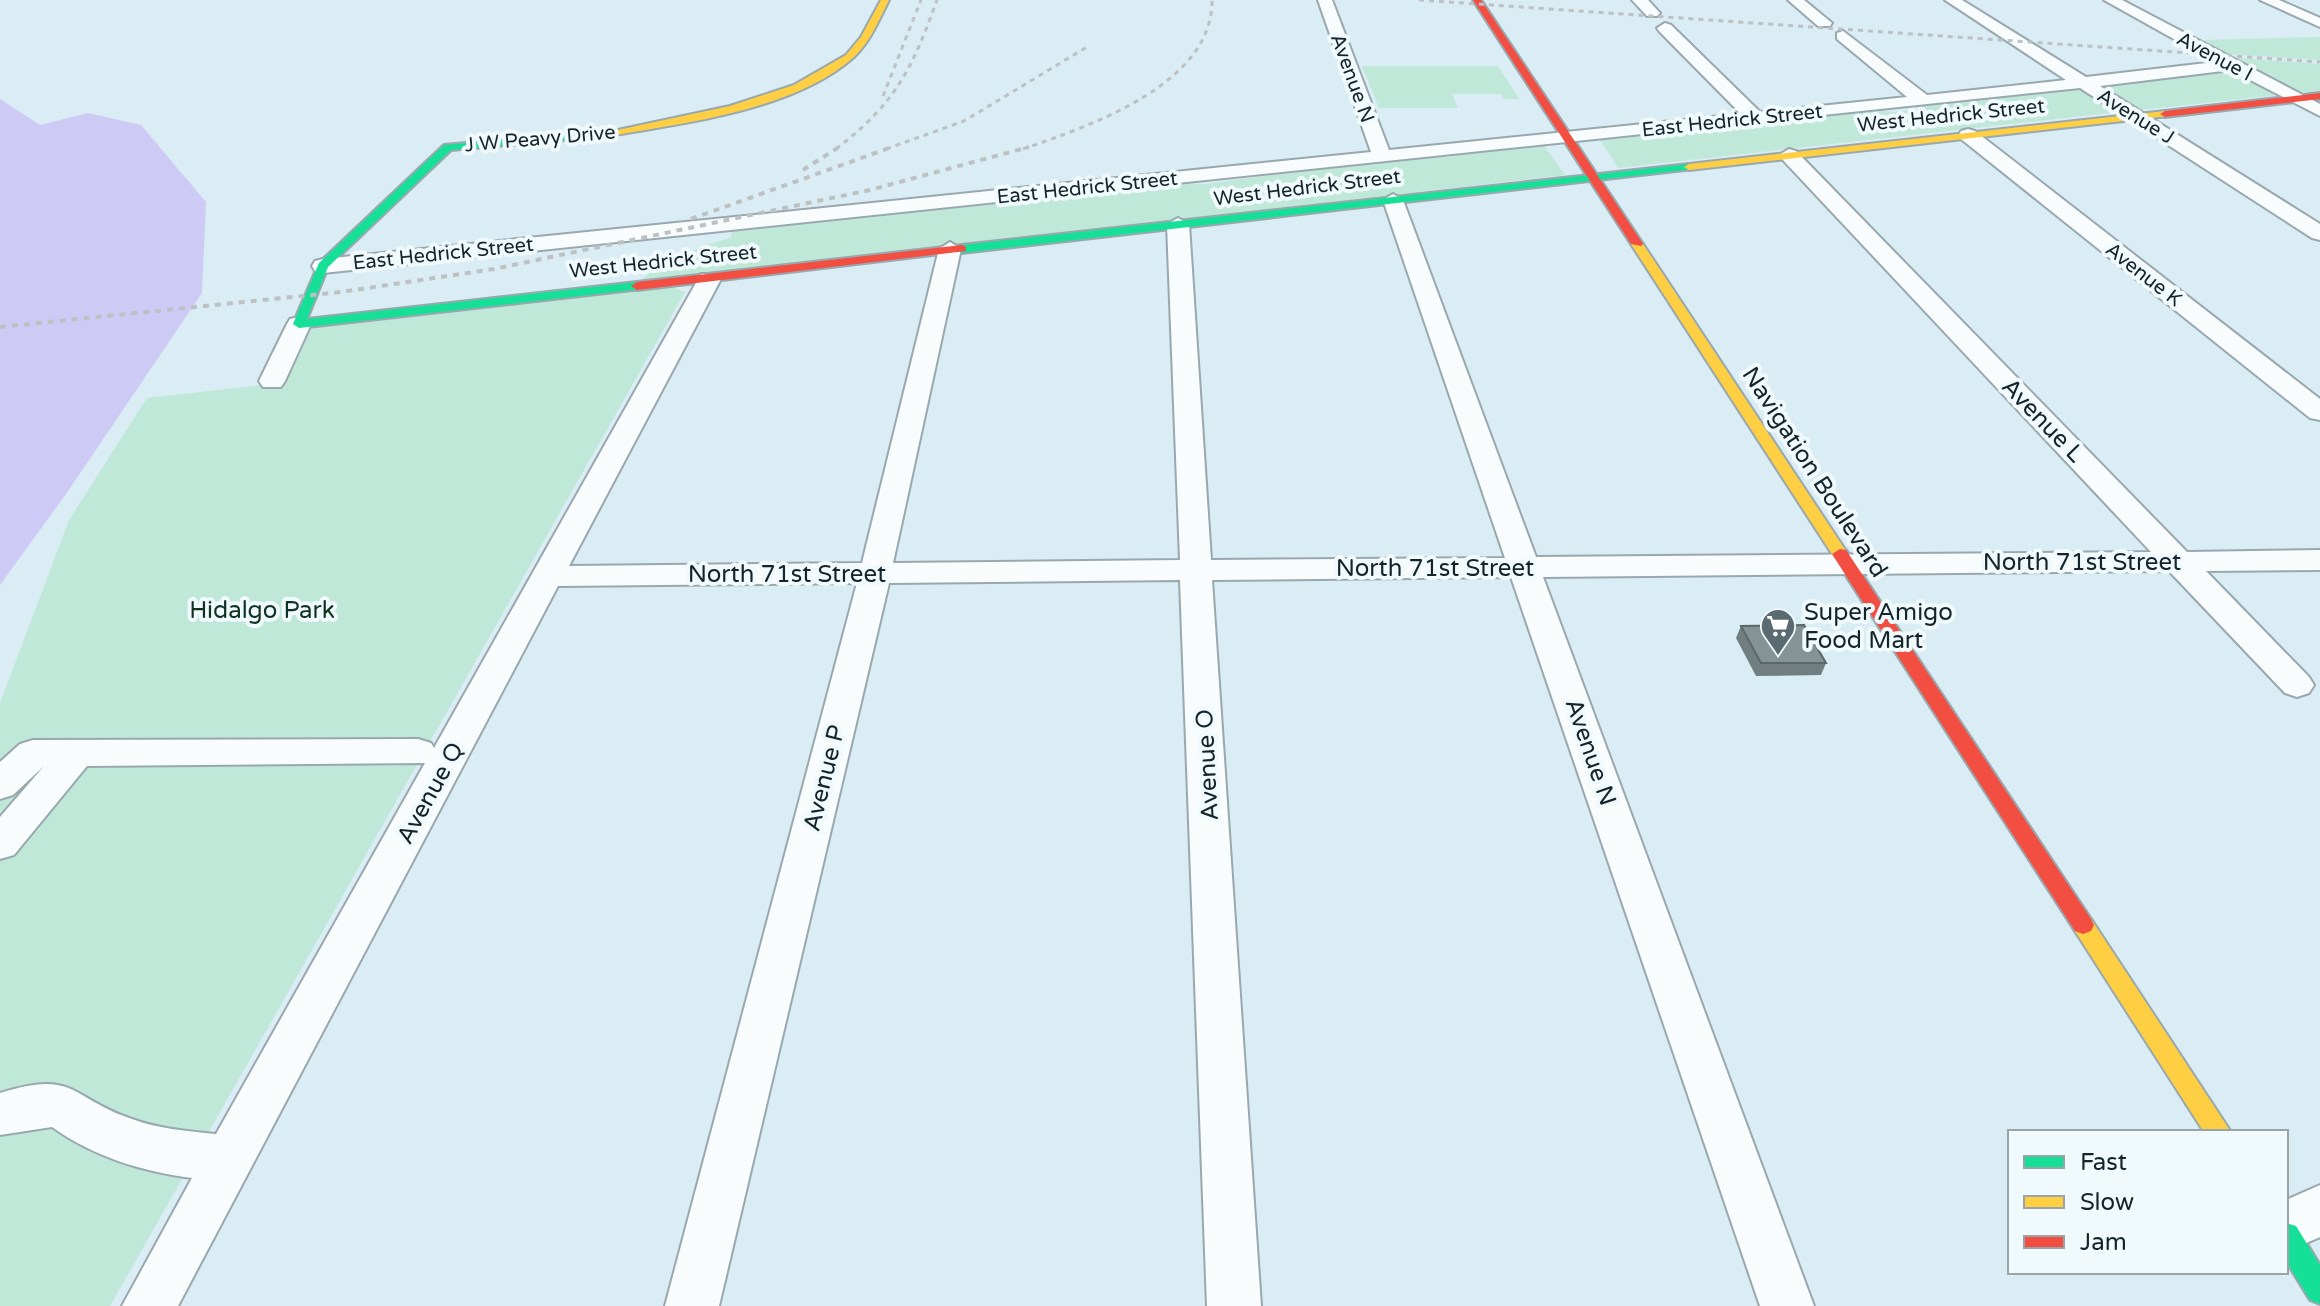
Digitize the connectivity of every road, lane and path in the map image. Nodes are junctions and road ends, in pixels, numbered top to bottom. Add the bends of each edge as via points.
1 (885, 0) edge
2 (1325, 0) edge
3 (1477, 0) edge
4 (1639, 0) edge
5 (1795, 0) edge
6 (1952, 0) edge
7 (2111, 0) edge
8 (2267, 0) edge
9 (1652, 13) dead end
10 (1824, 23) dead end
11 (2318, 23) dead end
12 (1665, 28) dead end
13 (1843, 36) dead end
14 (2233, 65) junction
15 (2081, 81) junction
16 (2320, 96) edge
17 (2298, 99) junction
18 (1922, 100) junction
19 (2320, 111) edge
20 (1755, 117) junction
21 (2137, 117) junction
22 (1968, 135) junction
23 (1566, 137) junction
24 (1789, 155) junction
25 (1382, 156) junction
26 (1592, 176) junction
27 (1393, 200) junction
28 (1178, 224) junction
29 (2320, 233) edge
30 (950, 249) junction
31 (323, 266) junction
32 (709, 279) junction
33 (299, 324) junction
34 (272, 381) dead end
35 (2320, 412) edge
36 (2320, 560) edge
37 (2180, 562) junction
38 (1846, 563) junction
39 (1526, 567) junction
40 (1197, 570) junction
41 (875, 574) junction
42 (549, 576) junction
43 (2297, 685) dead end
44 (418, 752) dead end
45 (77, 753) junction
46 (3, 782) edge
47 (0, 844) edge
48 (1, 1108) edge
49 (2217, 1130) edge
50 (229, 1159) junction
51 (2320, 1210) edge
52 (2288, 1226) edge
53 (2288, 1239) edge
54 (2320, 1290) edge
55 (149, 1306) edge
56 (692, 1306) edge
57 (1234, 1306) edge
58 (1787, 1306) edge

1 - 31 street, J W Peavy Drive via 850,56 770,97 616,132 448,147
2 - 25 street, Avenue N
3 - 23 street, Navigation Boulevard
4 - 9 street
5 - 10 street
6 - 15 street, Avenue J
7 - 14 street, Avenue I
8 - 11 street
12 - 20 street
13 - 18 street
14 - 15 street, East Hedrick Street
14 - 17 street, Avenue I
15 - 18 street, East Hedrick Street
15 - 21 street, Avenue J
16 - 17 street, West Hedrick Street
17 - 19 street, Avenue I
17 - 21 street, West Hedrick Street
18 - 20 street, East Hedrick Street
20 - 23 street, East Hedrick Street
21 - 22 street, West Hedrick Street
21 - 29 street, Avenue J
22 - 24 street, West Hedrick Street
22 - 35 street, Avenue K
23 - 25 street, East Hedrick Street
23 - 26 street, Navigation Boulevard
24 - 26 street, West Hedrick Street
24 - 37 street, Avenue L
25 - 31 street, East Hedrick Street
26 - 27 street, West Hedrick Street
26 - 38 street, Navigation Boulevard
27 - 28 street, West Hedrick Street
27 - 39 street, Avenue N
28 - 30 street, West Hedrick Street
28 - 40 street, Avenue O
30 - 32 street, West Hedrick Street
30 - 41 street, Avenue P
31 - 33 street, J W Peavy Drive
32 - 33 street, West Hedrick Street
32 - 42 street, Avenue Q
33 - 34 street, J W Peavy Drive
36 - 37 street, North 71st Street
37 - 38 street, North 71st Street
37 - 43 street, Avenue L
38 - 39 street, North 71st Street
38 - 49 street, Navigation Boulevard
39 - 40 street, North 71st Street
39 - 58 street, Avenue N
40 - 41 street, North 71st Street
40 - 57 street, Avenue O
41 - 42 street, North 71st Street
41 - 56 street, Avenue P
42 - 50 street, Avenue Q
44 - 45 street
45 - 46 street via 33,753
45 - 47 street
48 - 50 street via 62,1106 124,1140 161,1151
50 - 55 street, Avenue Q
51 - 52 street
53 - 54 street

